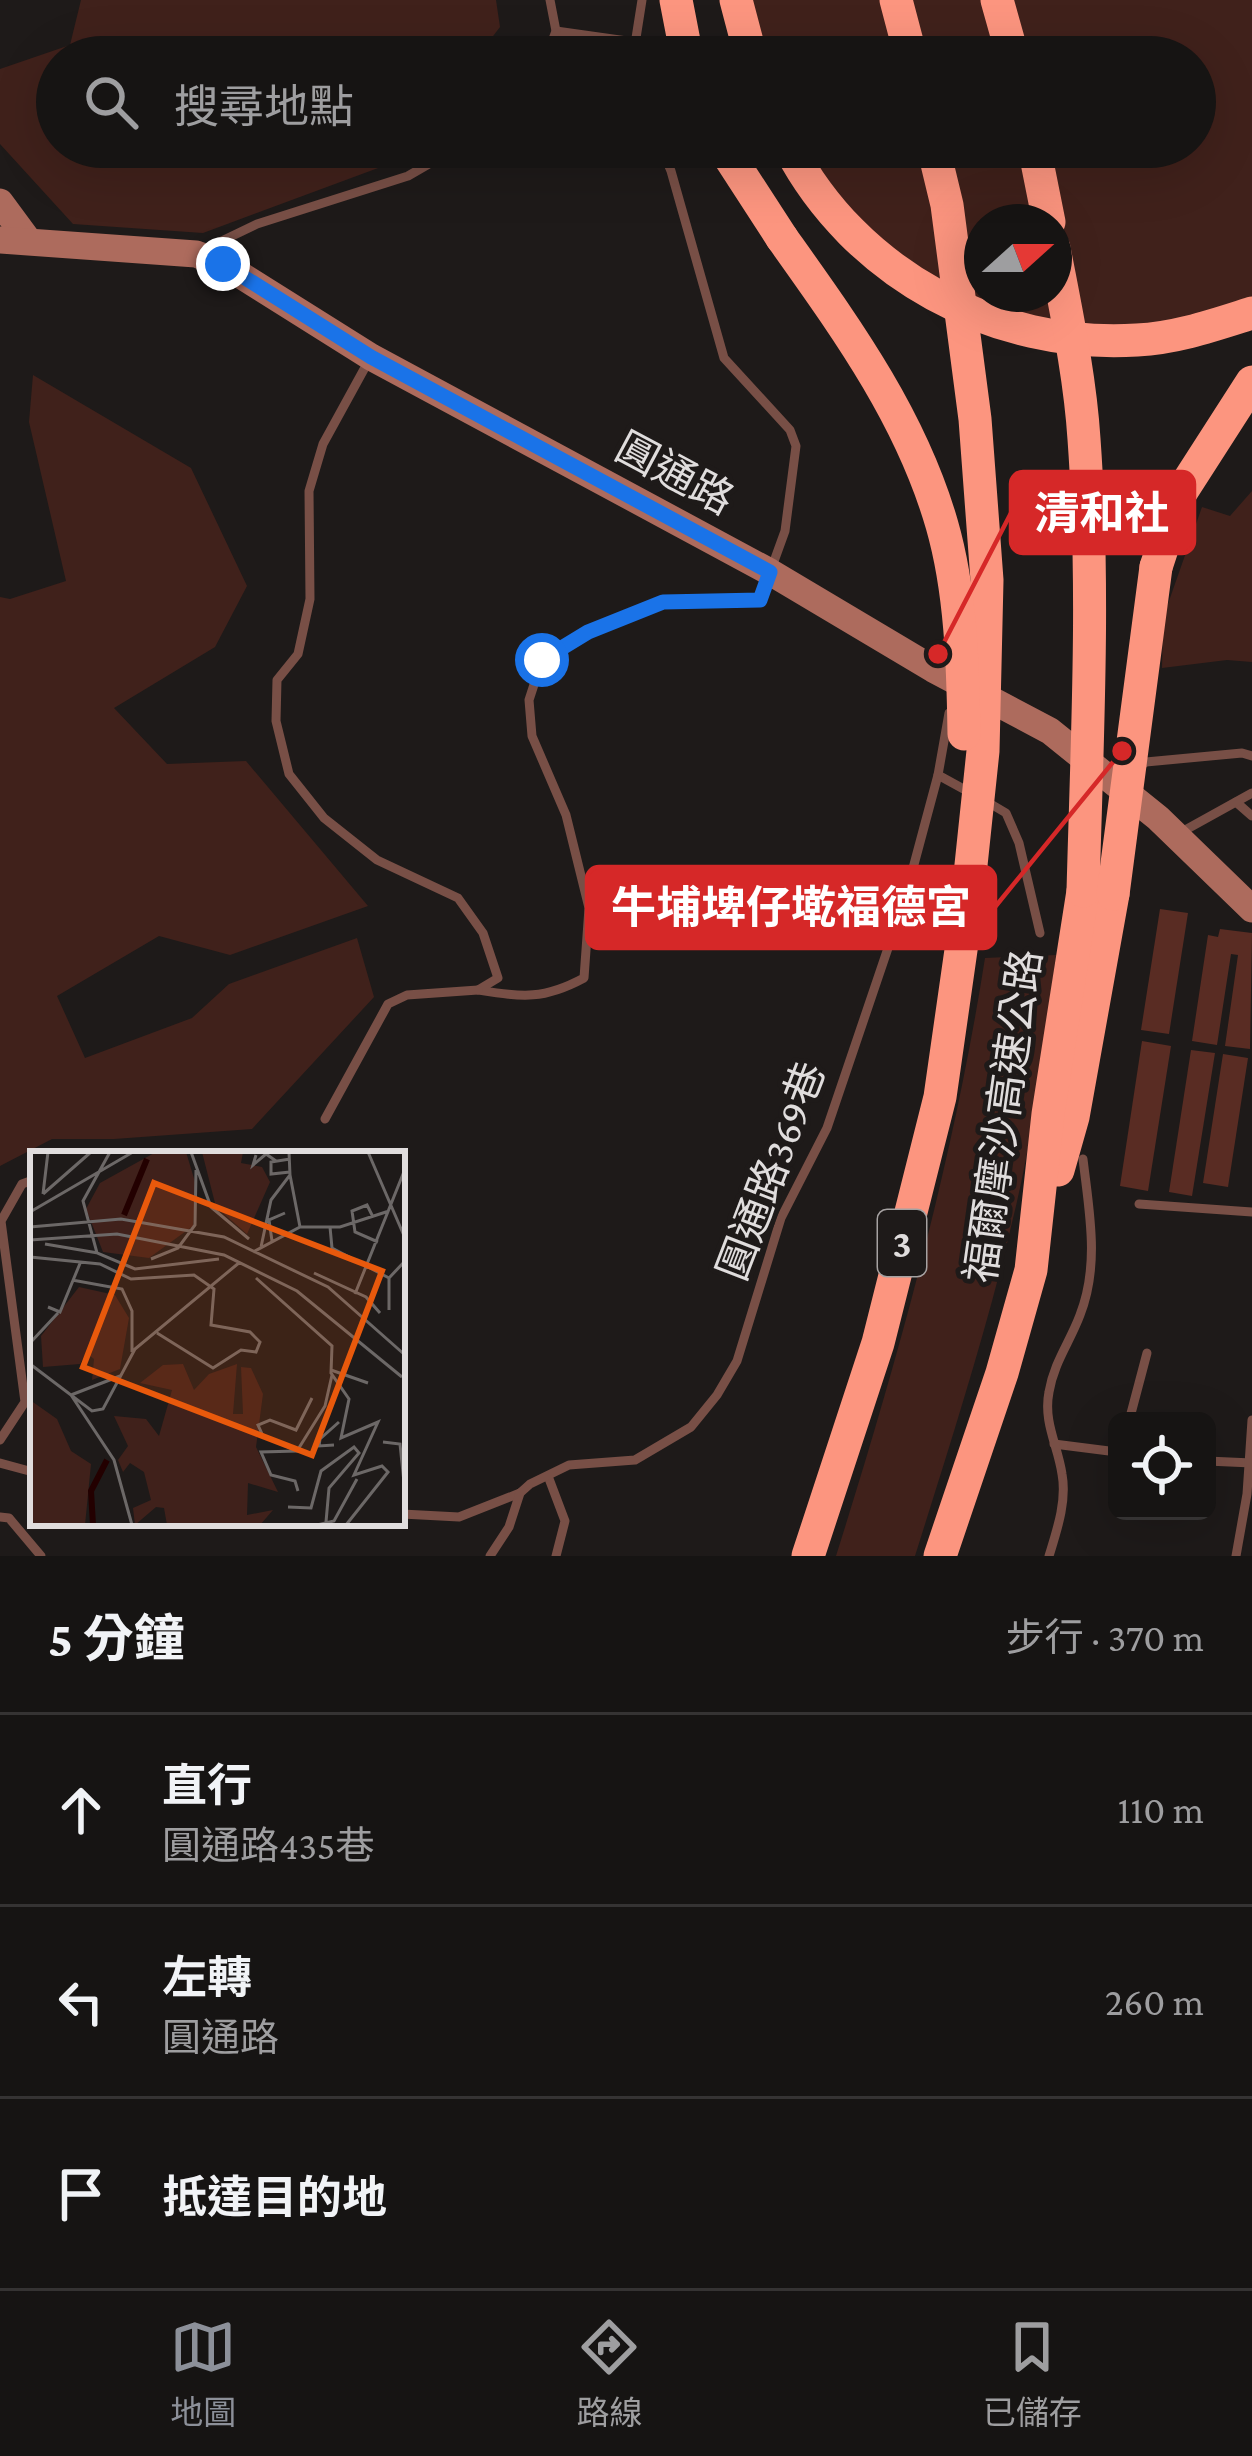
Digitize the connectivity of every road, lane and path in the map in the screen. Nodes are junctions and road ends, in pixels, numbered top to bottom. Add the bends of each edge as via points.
1 (550, 0) edge
2 (642, 0) edge
3 (676, 0) edge
4 (736, 0) edge
5 (896, 0) edge
6 (997, 0) edge
7 (556, 31) junction
8 (554, 36) edge
9 (591, 36) edge
10 (635, 36) edge
11 (683, 36) edge
12 (745, 36) edge
13 (905, 36) edge
14 (1007, 36) edge
15 (422, 168) edge
16 (670, 168) edge
17 (737, 168) edge
18 (802, 168) edge
19 (938, 168) edge
20 (1038, 168) edge
21 (0, 202) edge
22 (1045, 204) edge
23 (14, 240) edge
24 (196, 254) junction
25 (1064, 312) edge
26 (1252, 313) edge
27 (371, 357) junction
28 (1252, 382) edge
29 (770, 572) junction
30 (955, 679) junction
31 (1252, 756) edge
32 (938, 775) junction
33 (1114, 784) junction
34 (1252, 793) edge
35 (1236, 802) junction
36 (1252, 816) edge
37 (1175, 836) junction
38 (1098, 892) junction
39 (1252, 909) edge
40 (965, 922) junction
41 (1040, 933) dead end
42 (478, 990) junction
43 (325, 1119) dead end
44 (1083, 1159) dead end
45 (30, 1181) edge
46 (1139, 1204) dead end
47 (1252, 1212) edge
48 (1147, 1353) dead end
49 (1131, 1412) edge
50 (1252, 1420) edge
51 (0, 1440) edge
52 (1054, 1444) junction
53 (1108, 1451) edge
54 (1216, 1461) edge
55 (0, 1463) edge
56 (1250, 1463) edge
57 (30, 1471) edge
58 (548, 1476) junction
59 (520, 1493) junction
60 (405, 1514) edge
61 (0, 1517) edge
62 (41, 1556) edge
63 (490, 1556) edge
64 (556, 1556) edge
65 (808, 1556) edge
66 (940, 1556) edge
67 (1049, 1556) edge
68 (1235, 1556) edge

1 - 7 lane
2 - 10 lane
3 - 11 highway
4 - 12 highway
5 - 13 highway
6 - 14 highway
7 - 8 lane
7 - 9 lane
15 - 24 lane via 257,224
16 - 29 lane via 724,358 796,446
17 - 40 highway, bridge via 885,389 943,526 963,692
18 - 26 highway via 823,201 888,266 980,318 1094,342 1192,332
19 - 40 highway, 福爾摩沙高速公路 / 3, bridge via 975,419 987,580 983,751
20 - 22 highway
21 - 23 street
23 - 24 street, 圓通路
24 - 27 street, 圓通路
25 - 38 highway, bridge via 1084,434
27 - 29 street, 圓通路
27 - 42 lane via 323,444 309,491 310,599 298,654 277,680 275,721 289,774 324,818 377,860 458,898 483,933 498,978
28 - 38 highway, bridge via 1180,494 1156,566
29 - 30 street, 圓通路
29 - 42 lane via 760,600 663,602 542,660 529,700 532,736 566,815 589,908 584,978 552,995
30 - 32 lane, 圓通路369巷
30 - 33 street, 圓通路 via 1050,731
31 - 33 lane via 1146,762
32 - 41 lane via 1006,813
32 - 58 lane, 圓通路369巷 via 827,1128 781,1218 736,1361 691,1426 635,1460 569,1465
33 - 37 street, 圓通路
34 - 35 lane
35 - 36 lane
35 - 37 lane
37 - 39 street, 圓通路
38 - 66 highway, 福爾摩沙高速公路 via 1073,1117 1003,1373
40 - 65 highway, 福爾摩沙高速公路 / 3 via 940,1097 878,1343
42 - 43 lane via 388,1004
44 - 52 lane via 1093,1247 1079,1317 1049,1392
45 - 51 lane via 1,1221 25,1402
46 - 47 lane
48 - 49 lane
50 - 56 lane
52 - 53 lane
52 - 67 lane via 1063,1477
54 - 56 lane
55 - 57 lane
56 - 68 lane
58 - 59 lane, 圓通路369巷
58 - 64 lane via 565,1521
59 - 60 lane, 圓通路369巷 via 460,1516
59 - 63 lane
61 - 62 lane

